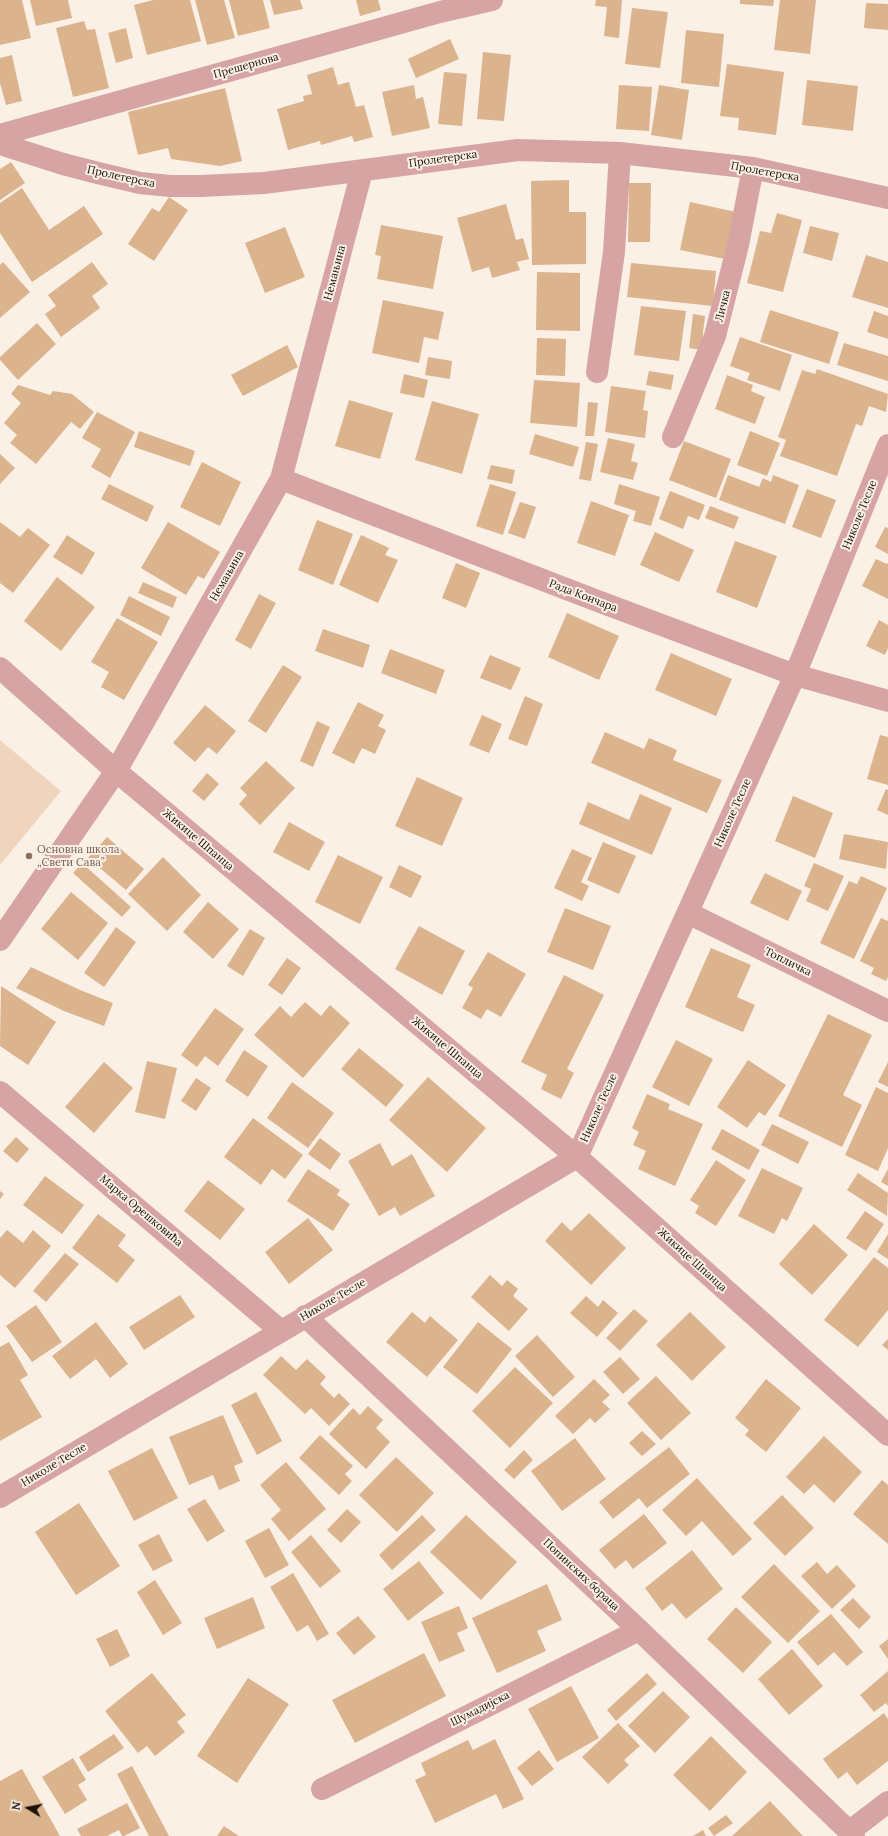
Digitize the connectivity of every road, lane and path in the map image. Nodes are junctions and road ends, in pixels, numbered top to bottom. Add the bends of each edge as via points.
1 (492, 0) edge
2 (0, 135) edge
3 (0, 144) edge
4 (620, 153) junction
5 (753, 168) junction
6 (362, 171) junction
7 (888, 198) edge
8 (597, 372) dead end
9 (673, 437) dead end
10 (888, 445) edge
11 (281, 479) junction
12 (0, 668) edge
13 (794, 675) junction
14 (888, 701) edge
15 (116, 771) junction
16 (688, 913) junction
17 (0, 940) edge
18 (888, 1011) edge
19 (0, 1092) edge
20 (577, 1157) junction
21 (305, 1316) junction
22 (281, 1330) junction
23 (888, 1434) edge
24 (0, 1497) edge
25 (639, 1630) junction
26 (322, 1789) dead end
27 (888, 1802) edge
28 (852, 1833) edge

1 - 2 street, Прешернова via 440,12
3 - 6 street, Пролетерска via 102,174 140,183 170,186 264,183
4 - 5 street, Пролетерска
4 - 6 street, Пролетерска via 518,150
4 - 8 street via 614,252
5 - 7 street, Пролетерска
5 - 9 street, Личка via 738,245 715,336
6 - 11 street, Немањина
10 - 13 street, Николе Тесле
11 - 13 street, Рада Кончара
11 - 15 street, Немањина
12 - 15 street, Жикице Шпанца
13 - 14 street, Рада Кончара
13 - 16 street, Николе Тесле
15 - 17 street, Немањина
15 - 20 street, Жикице Шпанца
16 - 18 street, Топличка
16 - 20 street, Николе Тесле
19 - 22 street, Марка Орешковића
20 - 21 street, Николе Тесле
20 - 23 street, Жикице Шпанца
21 - 22 street, Николе Тесле
21 - 25 street, Попинских бораца
22 - 24 street, Николе Тесле
25 - 26 street, Шумадијска
25 - 28 street, Попинских бораца
27 - 28 street

